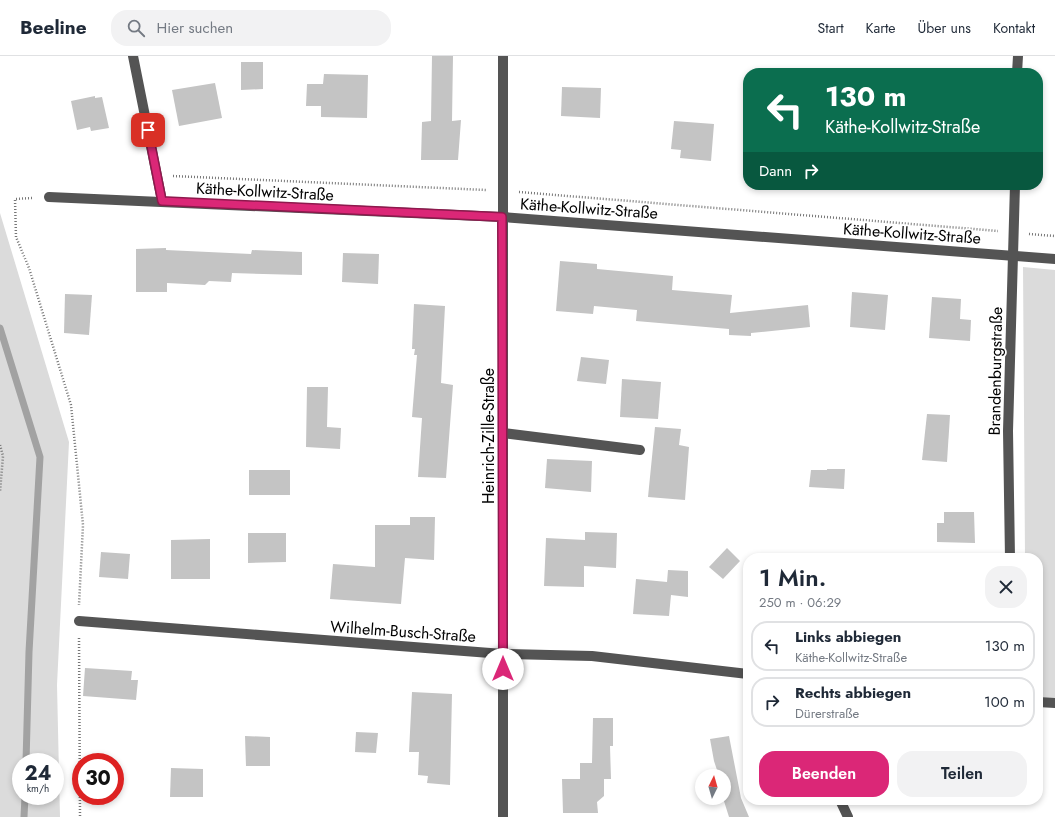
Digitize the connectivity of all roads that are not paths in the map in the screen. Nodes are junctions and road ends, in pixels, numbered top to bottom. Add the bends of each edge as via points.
1 (133, 56) edge
2 (503, 56) edge
3 (1018, 56) edge
4 (1017, 68) edge
5 (1015, 190) edge
6 (49, 197) road end
7 (162, 201) junction
8 (502, 217) junction
9 (1013, 256) junction
10 (1055, 259) edge
11 (503, 433) junction
12 (640, 450) dead end
13 (1010, 553) edge
14 (78, 621) road end
15 (503, 654) junction
16 (743, 673) edge
17 (1043, 703) edge
18 (1055, 704) edge
19 (842, 805) edge
20 (504, 817) edge
21 (848, 817) edge

1 - 7 street
2 - 8 street, Heinrich-Zille-Straße
3 - 4 street
5 - 9 street, Brandenburgstraße
6 - 7 street, Käthe-Kollwitz-Straße
7 - 8 street, Käthe-Kollwitz-Straße
8 - 9 street, Käthe-Kollwitz-Straße
8 - 11 street, Heinrich-Zille-Straße
9 - 10 street, Käthe-Kollwitz-Straße
9 - 13 street, Brandenburgstraße via 1008,431
11 - 12 street
11 - 15 street, Heinrich-Zille-Straße
14 - 15 street, Wilhelm-Busch-Straße
15 - 16 street, Wilhelm-Busch-Straße via 592,656
15 - 20 street, Heinrich-Zille-Straße
17 - 18 street
19 - 21 street

